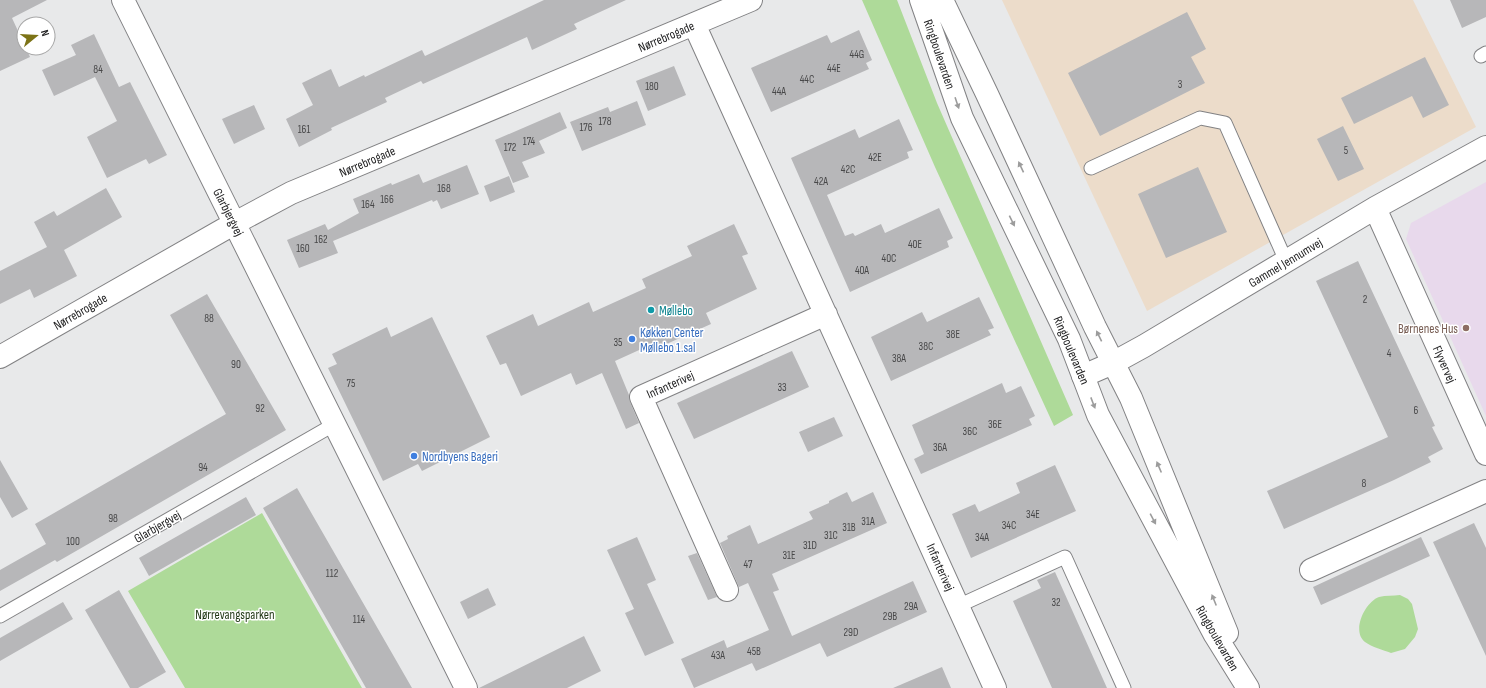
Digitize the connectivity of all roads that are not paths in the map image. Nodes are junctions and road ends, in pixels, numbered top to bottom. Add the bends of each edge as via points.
1 (123, 0) edge
2 (751, 0) edge
3 (921, 0) edge
4 (942, 0) edge
5 (694, 24) junction
6 (1486, 147) edge
7 (1090, 168) dead end
8 (1375, 208) junction
9 (235, 223) junction
10 (1286, 261) junction
11 (826, 314) junction
12 (0, 357) edge
13 (1113, 363) junction
14 (1083, 376) junction
15 (335, 424) junction
16 (1486, 454) edge
17 (1486, 491) edge
18 (1312, 570) dead end
19 (727, 590) dead end
20 (958, 606) junction
21 (0, 616) edge
22 (466, 688) edge
23 (996, 688) edge
24 (1124, 688) edge
25 (1248, 688) edge

1 - 9 street, Glarbjergvej
2 - 5 street, Nørrebrogade
3 -> 14 street, Ringboulevarden via 962,118 1069,339
13 -> 4 street, Ringboulevarden
5 - 9 street, Nørrebrogade via 291,193
5 - 11 street, Infanterivej
6 - 8 street, Gammel Jennumvej
7 - 10 lane via 1200,118 1224,123
8 - 10 street, Gammel Jennumvej
8 - 16 street, Flyvervej
9 - 12 street, Nørrebrogade
9 - 15 street, Glarbjergvej
10 - 13 street, Gammel Jennumvej
11 - 19 street, Infanterivej via 641,397
11 - 20 street, Infanterivej
13 - 14 street, Gammel Jennumvej
25 -> 13 street, Ringboulevarden via 1206,578 1131,398
14 -> 25 street, Ringboulevarden via 1098,415 1215,635
15 - 21 lane, Glarbjergvej
15 - 22 street, Glarbjergvej
17 - 18 street
20 - 23 street, Infanterivej
20 - 24 lane via 1065,557

